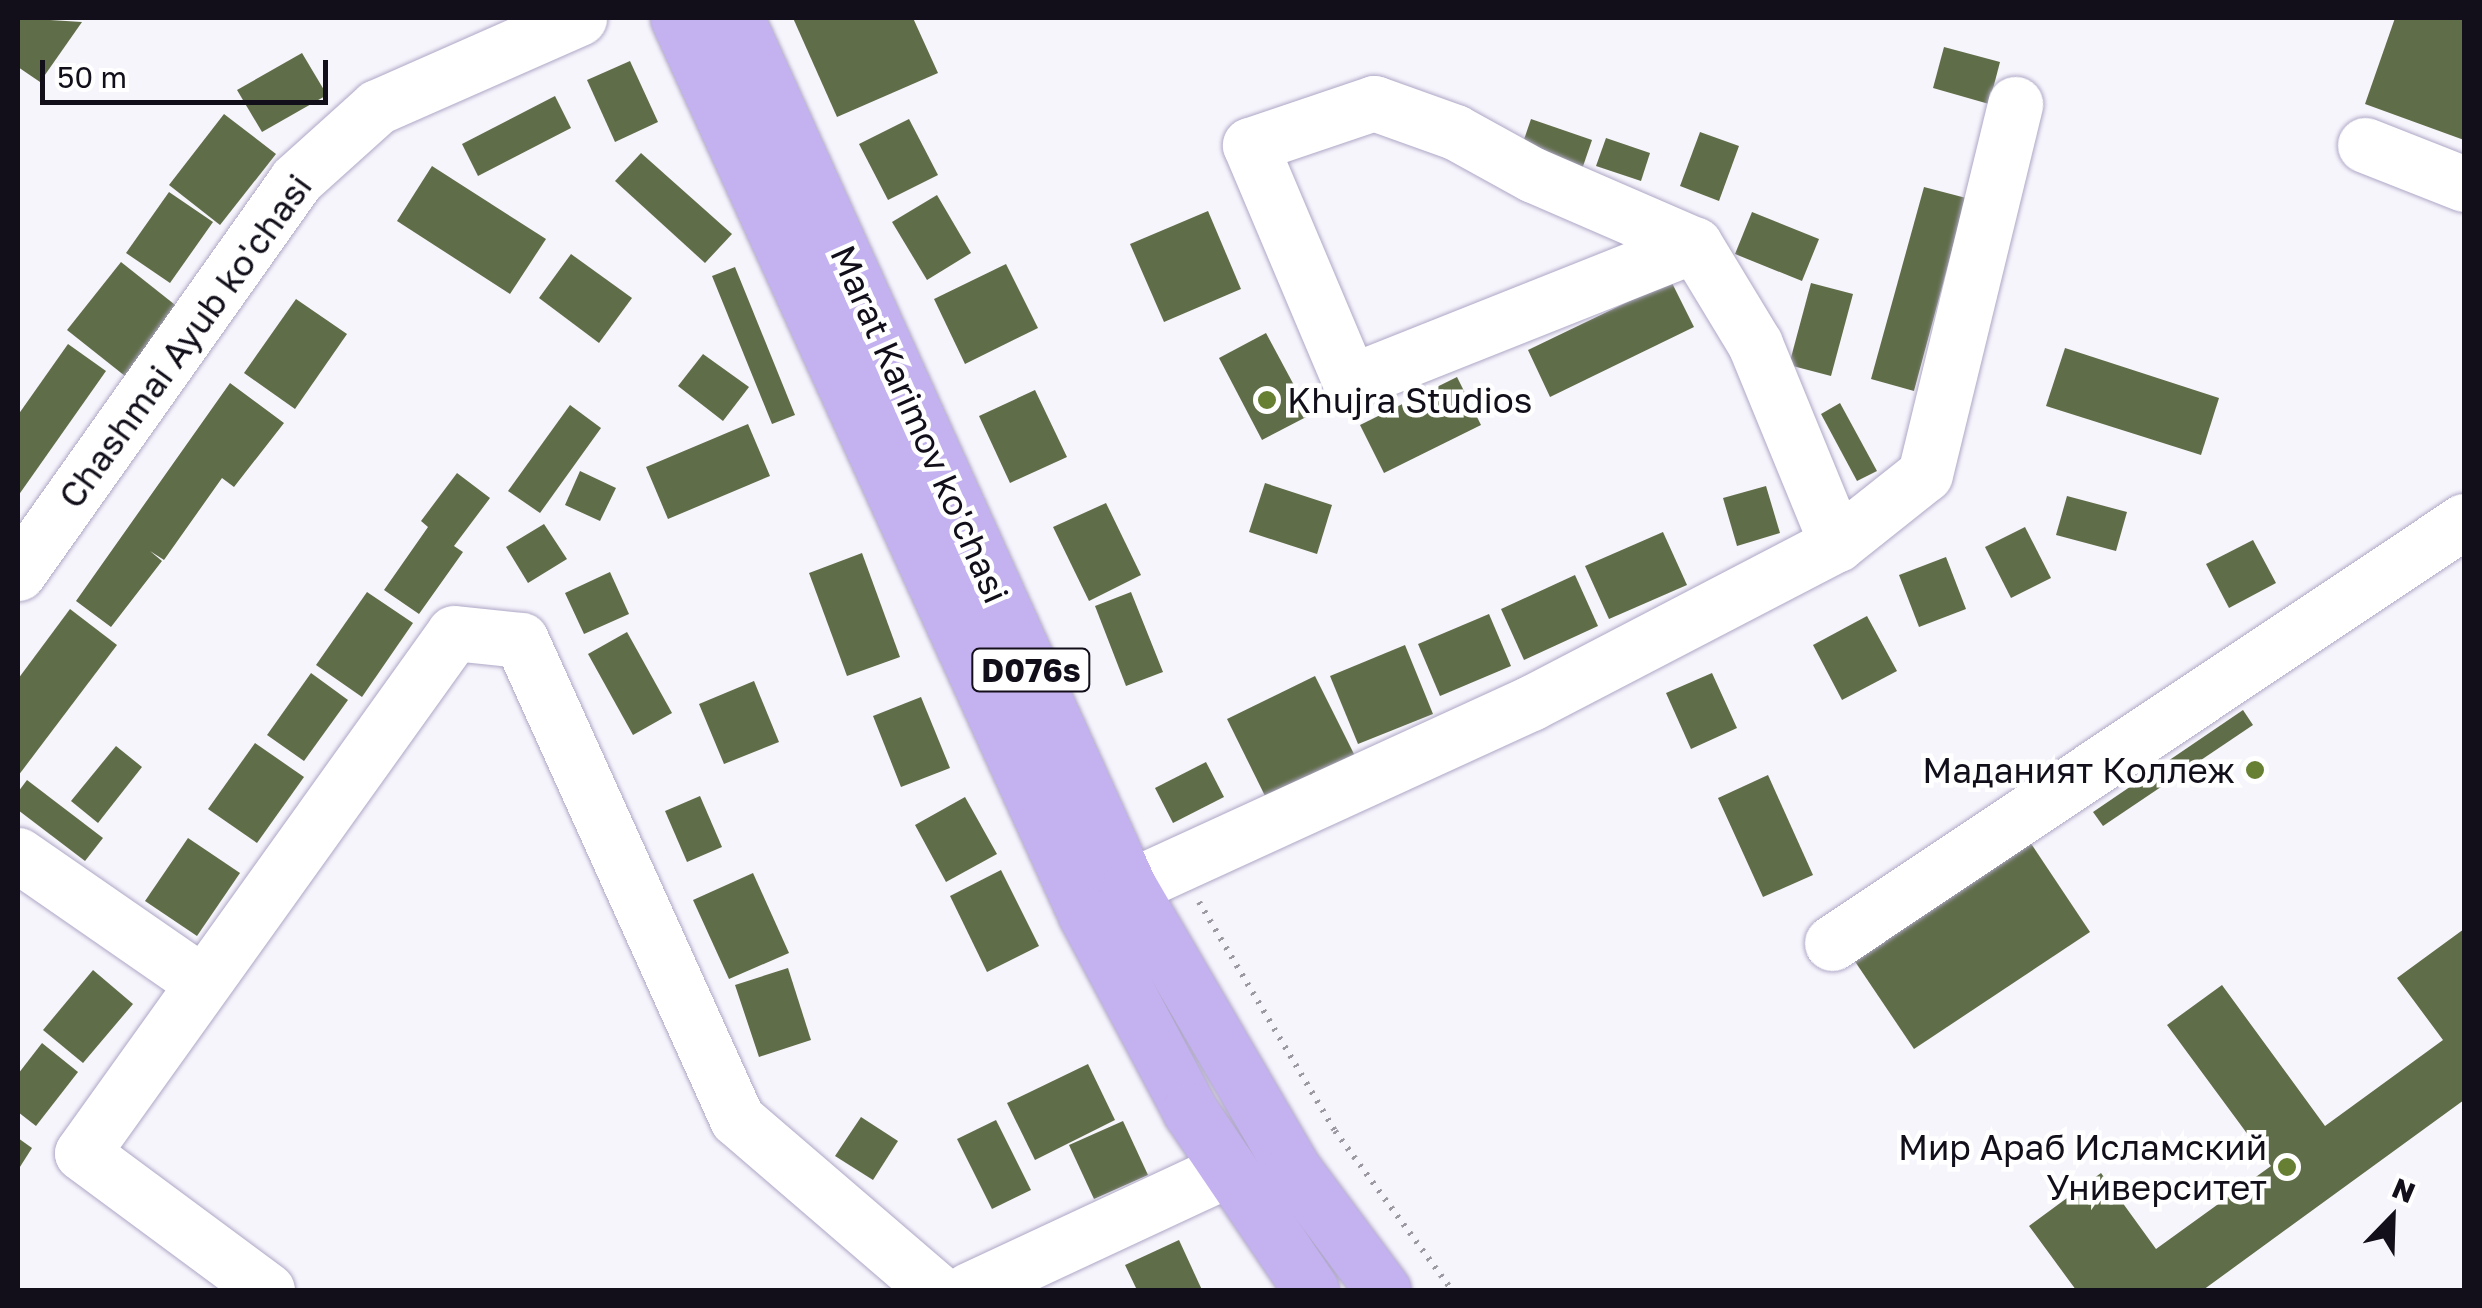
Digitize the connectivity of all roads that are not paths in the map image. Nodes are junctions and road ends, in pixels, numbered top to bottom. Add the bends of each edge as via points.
1 (579, 18) edge
2 (678, 18) edge
3 (736, 18) edge
4 (2015, 104) dead end
5 (2365, 145) dead end
6 (2464, 184) edge
7 (1695, 245) junction
8 (2464, 521) edge
9 (1838, 544) junction
10 (18, 573) edge
11 (18, 855) edge
12 (1129, 887) junction
13 (1832, 942) dead end
14 (200, 982) junction
15 (1226, 1170) junction
16 (267, 1290) edge
17 (936, 1290) edge
18 (969, 1290) edge
19 (1311, 1290) edge
20 (1383, 1290) edge

1 - 10 street, Chashmai Ayub ko'chasi via 377,106 296,180
2 - 15 main road, Marat Karimov ko'chasi / D076s via 1086,916
3 - 12 main road, Marat Karimov ko'chasi / D076s
4 - 9 street via 1926,474
5 - 6 street
7 - 7 street via 1350,382 1250,144 1374,102 1455,132 1533,176
7 - 9 street via 1755,344
8 - 13 street
9 - 12 street via 1531,704
11 - 14 street
12 - 20 main road, Marat Karimov ko'chasi / D076s via 1293,1169
14 - 16 street via 82,1153
14 - 17 street via 454,633 521,640 737,1119
15 - 18 street
15 - 19 main road, Marat Karimov ko'chasi / D076s

